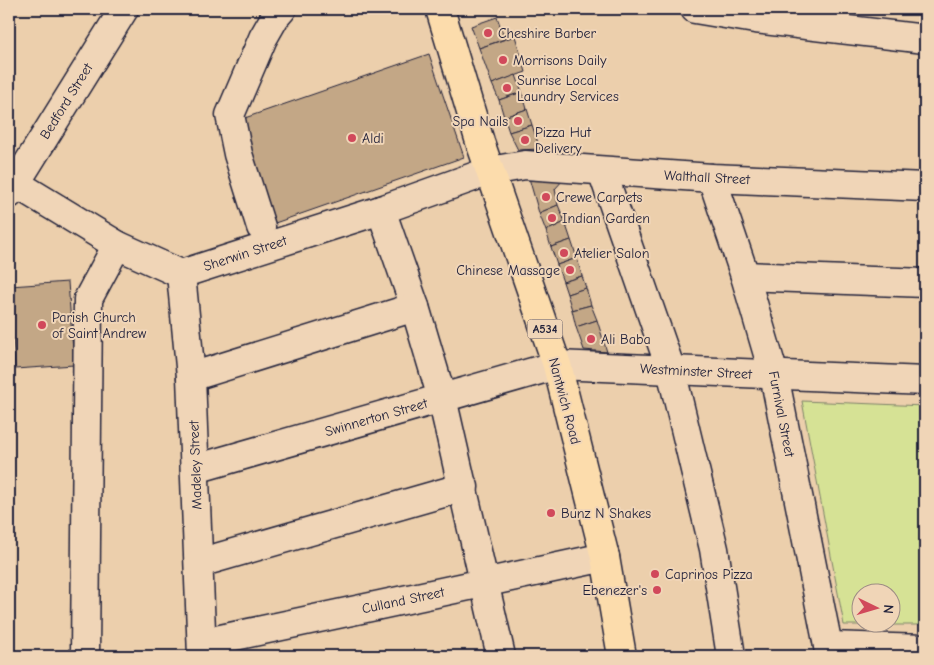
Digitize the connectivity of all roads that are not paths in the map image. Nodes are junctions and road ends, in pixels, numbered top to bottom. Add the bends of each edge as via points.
1 (124, 9) edge
2 (282, 9) edge
3 (440, 9) edge
4 (695, 9) edge
5 (925, 39) edge
6 (602, 170) junction
7 (490, 171) junction
8 (712, 178) junction
9 (925, 187) edge
10 (12, 188) edge
11 (381, 210) junction
12 (261, 227) dead end
13 (117, 245) junction
14 (180, 274) junction
15 (745, 276) junction
16 (925, 283) edge
17 (415, 307) junction
18 (557, 365) junction
19 (671, 370) junction
20 (774, 375) junction
21 (191, 377) junction
22 (925, 381) edge
23 (442, 398) junction
24 (195, 469) junction
25 (464, 487) junction
26 (605, 557) junction
27 (199, 563) junction
28 (484, 582) junction
29 (925, 649) edge
30 (202, 650) edge
31 (829, 651) edge
32 (85, 656) edge
33 (501, 656) edge
34 (622, 656) edge
35 (731, 656) edge

1 - 10 street, Bedford Street
2 - 12 street via 263,38 230,115 238,154
3 - 7 main road, Nantwich Road / A534
4 - 5 street
6 - 7 street, Walthall Street via 525,165
6 - 8 street, Walthall Street
6 - 19 street
7 - 11 street, Sherwin Street
7 - 18 main road, Nantwich Road / A534
8 - 9 street, Walthall Street
8 - 15 street, Furnival Street
10 - 13 street
11 - 14 street, Sherwin Street
11 - 17 street
13 - 14 street
13 - 32 street via 88,299
14 - 21 street, Madeley Street
15 - 16 street
15 - 20 street, Furnival Street
17 - 21 street
17 - 23 street
18 - 19 street, Westminster Street
18 - 23 street, Swinnerton Street
18 - 26 main road, Nantwich Road / A534
19 - 20 street, Westminster Street
19 - 35 street via 714,549
20 - 22 street, Westminster Street
20 - 31 street, Furnival Street
21 - 24 street, Madeley Street
23 - 24 street, Swinnerton Street
23 - 25 street
24 - 27 street, Madeley Street
25 - 27 street
25 - 28 street
26 - 28 street, Culland Street
26 - 34 main road, Nantwich Road / A534
27 - 30 street, Madeley Street
28 - 30 street, Culland Street
28 - 33 street
29 - 31 street

